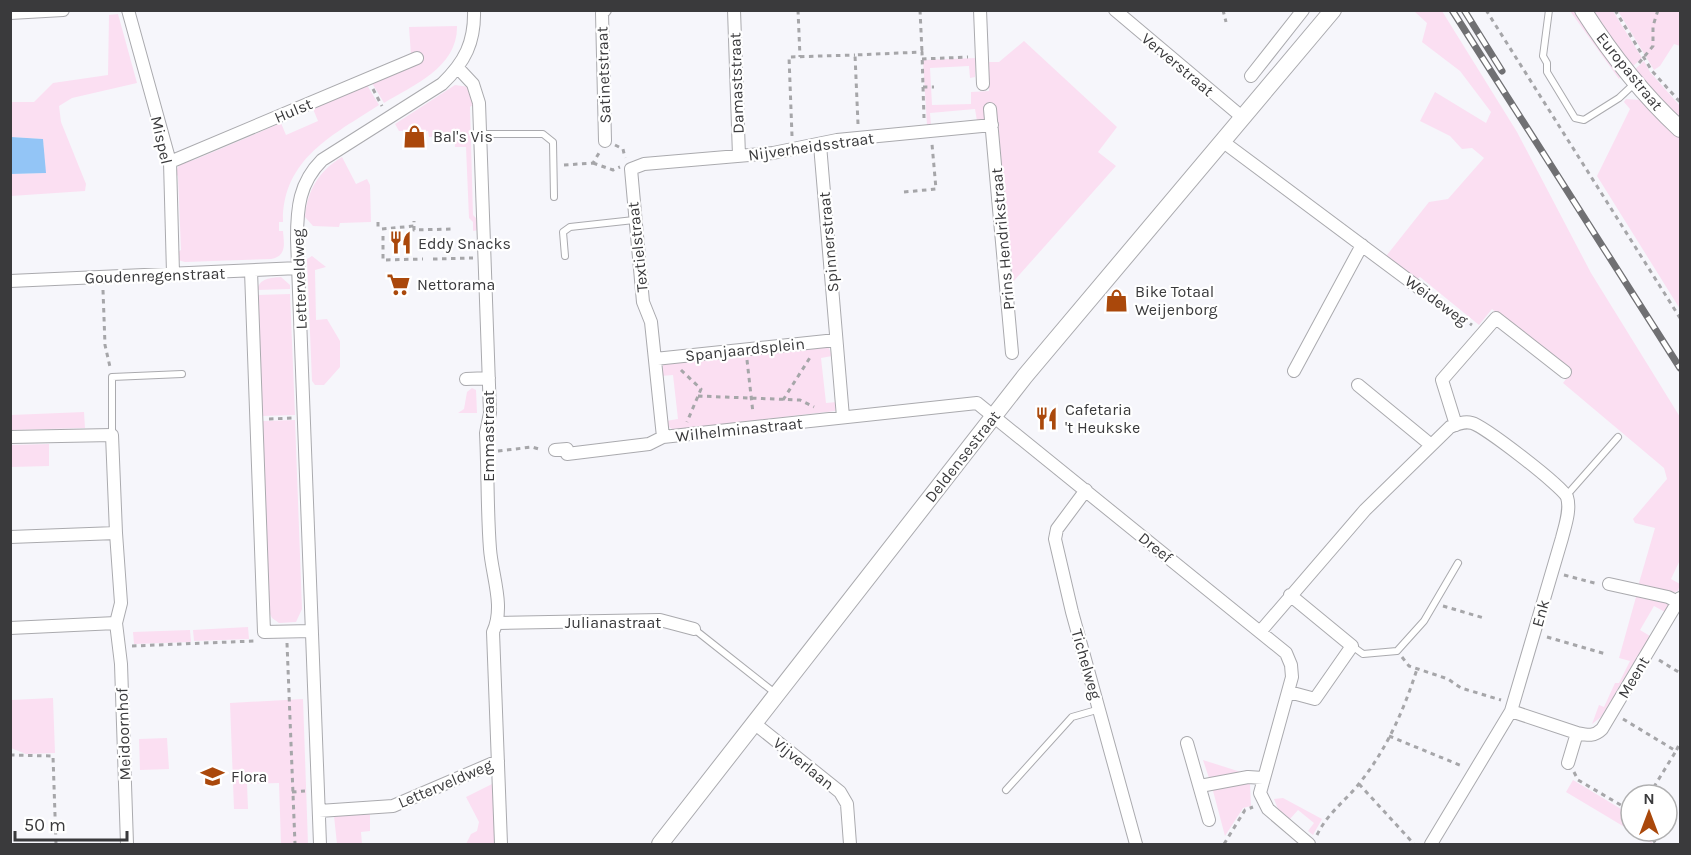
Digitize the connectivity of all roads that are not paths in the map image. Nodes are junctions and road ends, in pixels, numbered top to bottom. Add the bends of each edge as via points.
1 (63, 10) edge
2 (128, 10) edge
3 (474, 10) edge
4 (605, 10) edge
5 (734, 10) edge
6 (980, 10) edge
7 (1115, 10) edge
8 (1333, 10) edge
9 (1549, 10) edge
10 (1583, 10) edge
11 (1304, 11) edge
12 (10, 13) edge
13 (1320, 25) junction
14 (417, 58) dead end
15 (1261, 64) junction
16 (458, 68) junction
17 (1251, 76) dead end
18 (1276, 77) junction
19 (1635, 82) junction
20 (983, 84) dead end
21 (990, 109) dead end
22 (1242, 117) junction
23 (992, 125) junction
24 (1680, 129) edge
25 (480, 134) junction
26 (605, 141) road end
27 (1222, 141) junction
28 (820, 145) junction
29 (739, 156) junction
30 (170, 162) junction
31 (631, 169) joint
32 (554, 197) dead end
33 (634, 220) junction
34 (1362, 245) junction
35 (565, 256) dead end
36 (299, 268) junction
37 (251, 271) junction
38 (173, 273) junction
39 (10, 281) edge
40 (1423, 291) road end
41 (836, 340) junction
42 (1012, 353) dead end
43 (662, 358) junction
44 (1294, 371) dead end
45 (1565, 372) dead end
46 (182, 374) dead end
47 (489, 378) junction
48 (466, 379) dead end
49 (1358, 385) dead end
50 (994, 416) junction
51 (840, 417) junction
52 (1456, 425) junction
53 (112, 435) junction
54 (1618, 436) dead end
55 (10, 437) edge
56 (663, 437) junction
57 (1431, 445) junction
58 (555, 450) road end
59 (1086, 490) junction
60 (1566, 496) junction
61 (116, 533) junction
62 (10, 537) edge
63 (1458, 563) dead end
64 (1609, 584) road end
65 (1290, 595) junction
66 (1679, 600) edge
67 (116, 623) junction
68 (498, 623) junction
69 (10, 628) edge
70 (694, 629) joint
71 (312, 631) junction
72 (1260, 632) junction
73 (1352, 646) junction
74 (1288, 692) junction
75 (776, 694) junction
76 (1512, 707) junction
77 (1100, 709) junction
78 (754, 723) junction
79 (1577, 733) junction
80 (1187, 743) dead end
81 (498, 761) junction
82 (1568, 763) road end
83 (1263, 778) junction
84 (1200, 786) junction
85 (1006, 790) dead end
86 (319, 811) junction
87 (1209, 820) dead end
88 (1312, 841) edge
89 (127, 844) edge
90 (320, 844) edge
91 (501, 844) edge
92 (660, 844) edge
93 (850, 844) edge
94 (1137, 844) edge
95 (1431, 844) edge

1 - 12 street
2 - 30 street, Mispel
3 - 16 street, Letterveldweg via 472,42
4 - 26 street, Satinetstraat
5 - 29 street, Damaststraat
6 - 20 street
7 - 22 street, Ververstraat
8 - 13 street, Deldensestraat
9 - 19 lane via 1543,56 1547,72 1575,118 1584,120 1619,98
10 - 19 street, Europastraat
11 - 13 street
11 - 15 street
13 - 18 street, Deldensestraat
14 - 30 street, Hulst
15 - 17 street
15 - 18 street
16 - 25 street, Emmastraat via 477,92
16 - 36 street, Letterveldweg via 442,84 328,155 309,176 298,199
18 - 22 street, Deldensestraat
19 - 24 street, Europastraat
21 - 23 street, Prins Hendrikstraat
22 - 27 street, Deldensestraat
23 - 28 street, Nijverheidsstraat
23 - 42 street, Prins Hendrikstraat
25 - 32 lane via 543,134 553,142
25 - 47 street, Emmastraat
27 - 34 street, Weideweg
27 - 50 street, Deldensestraat
28 - 29 street, Nijverheidsstraat
28 - 41 street, Spinnerstraat
29 - 31 street, Nijverheidsstraat via 644,164
30 - 38 street, Mispel
31 - 33 street, Textielstraat
33 - 35 lane via 570,227 563,232
33 - 43 street, Textielstraat via 643,302
34 - 40 street, Weideweg
34 - 44 street
36 - 37 street, Goudenregenstraat
36 - 71 street, Letterveldweg
37 - 38 street, Goudenregenstraat
37 - 71 street via 264,632
38 - 39 street, Goudenregenstraat
41 - 43 street, Spanjaardsplein
41 - 51 street
43 - 56 street
45 - 52 street, Weideweg via 1496,318 1442,380
46 - 53 lane via 112,377
47 - 48 street
47 - 68 street, Emmastraat via 486,432 490,552 496,575
49 - 57 street
50 - 51 street, Wilhelminastraat via 977,403
50 - 59 street, Dreef
50 - 75 street, Deldensestraat
51 - 56 street, Wilhelminastraat
52 - 57 street
52 - 60 street via 1464,422 1483,428
53 - 55 street
53 - 61 street, Meidoornhof
54 - 60 lane
56 - 58 street, Wilhelminastraat via 650,444 626,447 567,454 567,449
57 - 65 street via 1365,510
59 - 72 street, Dreef
59 - 77 street, Tichelweg via 1057,529 1055,539
60 - 76 street, Enk via 1568,512
61 - 62 street
61 - 67 street, Meidoornhof via 121,603
63 - 73 lane via 1424,621 1397,651 1363,654
64 - 66 street, Meent
65 - 72 street
65 - 73 street
66 - 79 street, Meent via 1597,734
67 - 69 street
67 - 89 street, Meidoornhof
68 - 70 street, Julianastraat via 660,620
68 - 81 street, Emmastraat via 493,632
70 - 75 lane, Julianastraat
71 - 86 street, Letterveldweg
72 - 74 street, Dreef via 1286,653 1292,665
73 - 74 street via 1315,699
74 - 83 street, Dreef
75 - 78 street, Deldensestraat
76 - 79 street
76 - 95 street, Enk
77 - 85 lane via 1071,717
77 - 94 street, Tichelweg
78 - 92 street, Deldensestraat
78 - 93 street, Vijverlaan via 840,792 847,804
79 - 82 street
80 - 84 street
81 - 86 street, Letterveldweg via 393,806
81 - 91 street, Emmastraat
83 - 84 street
83 - 88 street, Dreef via 1260,793 1268,809
84 - 87 street
86 - 90 street, Letterveldweg

